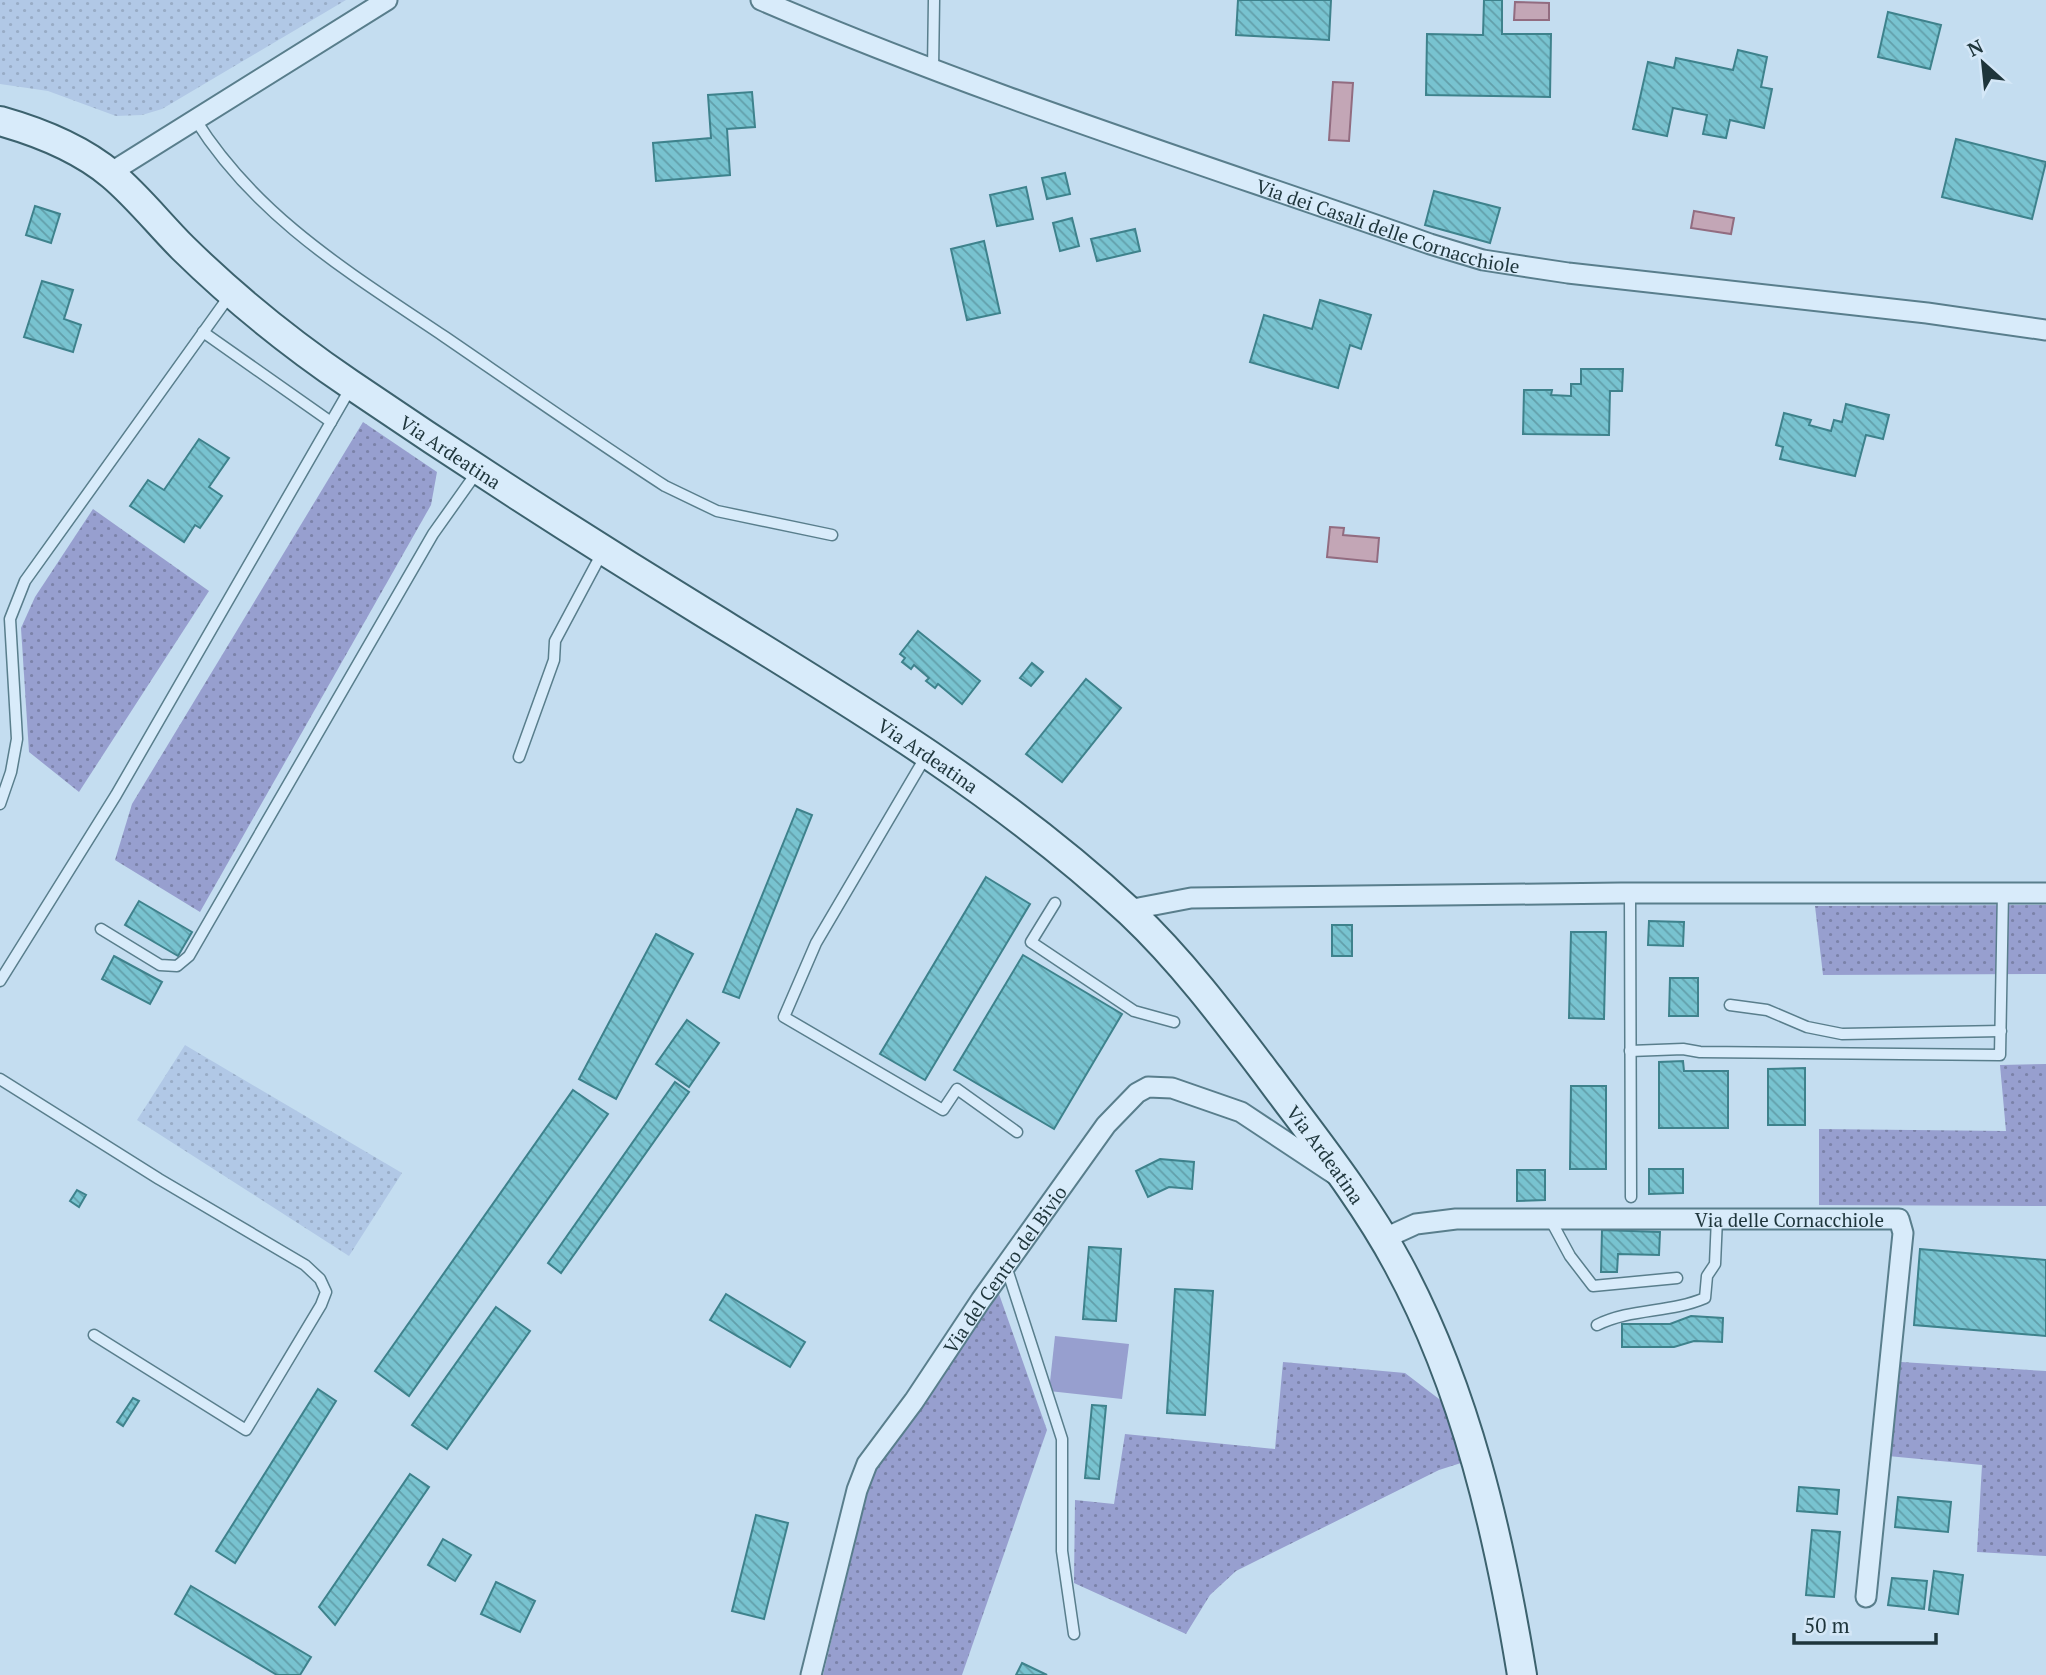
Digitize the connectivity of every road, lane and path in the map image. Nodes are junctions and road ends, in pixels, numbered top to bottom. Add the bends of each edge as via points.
1 (387, 0) edge
2 (761, 0) edge
3 (934, 0) edge
4 (933, 70) junction
5 (194, 118) junction
6 (0, 121) edge
7 (110, 173) junction
8 (232, 293) junction
9 (2046, 330) edge
10 (203, 332) junction
11 (352, 386) junction
12 (331, 422) junction
13 (479, 469) junction
14 (832, 535) dead end
15 (604, 551) junction
16 (928, 752) junction
17 (519, 757) dead end
18 (0, 804) edge
19 (2003, 892) junction
20 (1629, 893) junction
21 (2046, 893) edge
22 (1055, 903) dead end
23 (1128, 910) junction
24 (101, 929) dead end
25 (0, 981) edge
26 (1730, 1005) dead end
27 (1174, 1022) dead end
28 (2001, 1031) junction
29 (1630, 1051) junction
30 (0, 1079) edge
31 (1017, 1132) dead end
32 (1346, 1181) junction
33 (1630, 1197) dead end
34 (1550, 1218) junction
35 (1717, 1218) junction
36 (1383, 1239) junction
37 (1006, 1266) junction
38 (1677, 1278) dead end
39 (1597, 1325) dead end
40 (94, 1335) dead end
41 (1866, 1597) dead end
42 (1074, 1634) dead end
43 (811, 1675) edge
44 (1522, 1675) edge

1 - 5 street
2 - 4 street, Via dei Casali delle Cornacchiole
3 - 4 lane
4 - 9 street, Via dei Casali delle Cornacchiole via 1483,260
5 - 7 street
5 - 14 lane via 219,157 252,194 317,250 642,471 718,511
6 - 7 main road, Via Ardeatina via 61,143
7 - 8 main road, Via Ardeatina
8 - 10 lane
8 - 11 main road, Via Ardeatina
10 - 12 lane
10 - 18 lane via 14,602 9,632 17,739
11 - 12 lane
11 - 13 main road, Via Ardeatina
12 - 25 lane via 116,795
13 - 15 main road, Via Ardeatina
13 - 24 lane via 433,534 189,956 177,966 160,965
15 - 16 main road, Via Ardeatina
15 - 17 lane via 555,641 554,660
16 - 23 main road, Via Ardeatina
16 - 31 lane via 816,943 784,1017 943,1110 957,1089
19 - 20 street
19 - 21 street
19 - 28 lane
20 - 23 street via 1191,898
20 - 29 lane
22 - 27 lane via 1031,942 1134,1011
23 - 32 main road, Via Ardeatina via 1200,988
26 - 28 lane via 1767,1010 1807,1027 1842,1034
28 - 29 lane via 2000,1055
29 - 33 lane
30 - 40 lane via 305,1265 326,1292 246,1430
32 - 36 main road, Via Ardeatina
32 - 37 street, Via del Centro del Bivio via 1241,1112 1191,1093 1148,1087 1132,1096 1106,1125
34 - 35 street, Via delle Cornacchiole
34 - 36 street, Via delle Cornacchiole via 1434,1220
34 - 38 lane via 1593,1286
35 - 39 lane via 1715,1264 1707,1276 1705,1298 1685,1307 1620,1313
35 - 41 street, Via delle Cornacchiole via 1890,1217 1902,1224
36 - 44 main road, Via Ardeatina via 1421,1309 1454,1394 1497,1543
37 - 42 lane via 1062,1439 1062,1551
37 - 43 street, Via del Centro del Bivio via 867,1464

